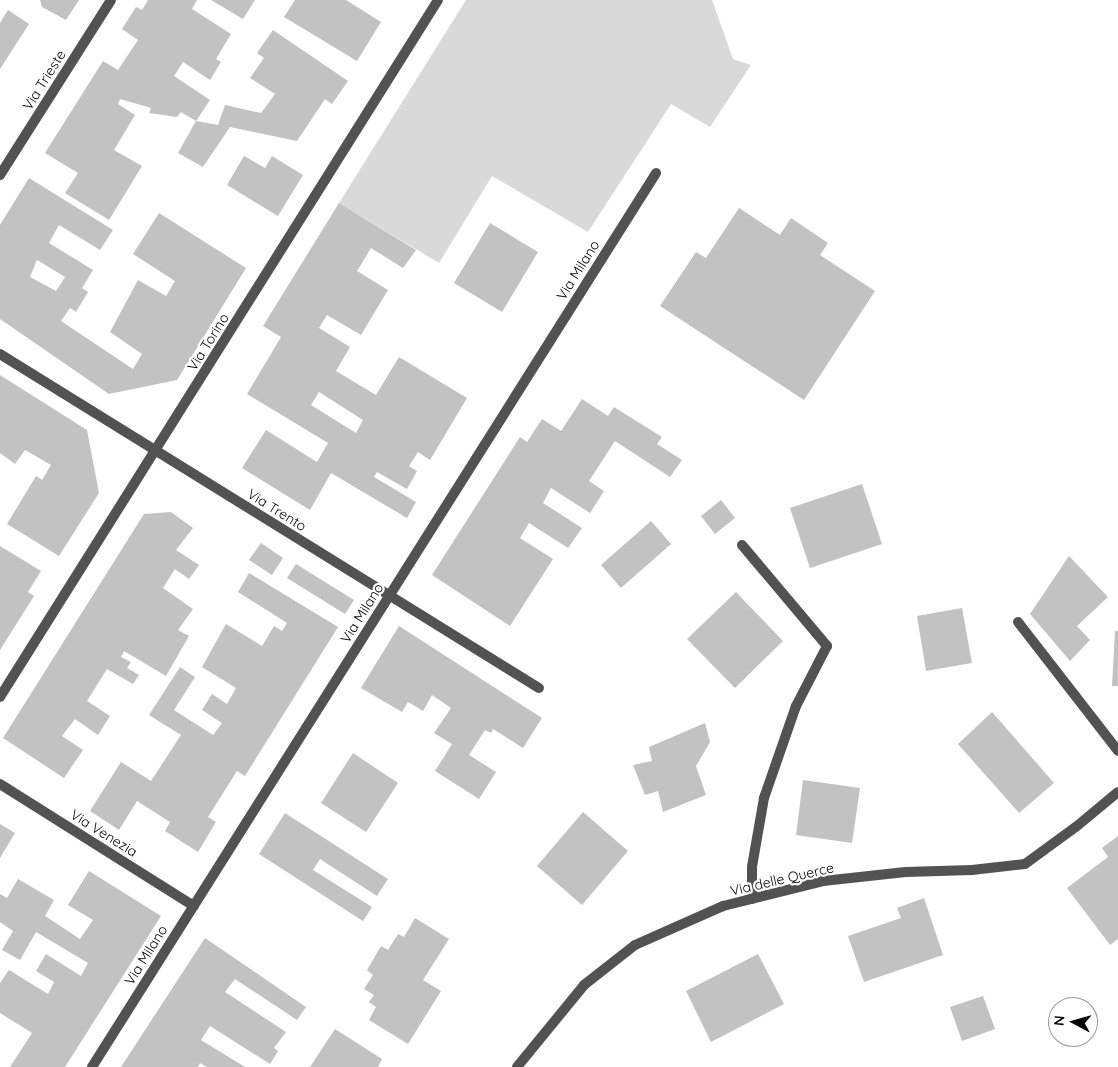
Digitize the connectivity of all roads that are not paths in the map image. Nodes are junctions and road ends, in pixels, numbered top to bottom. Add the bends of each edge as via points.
1 (111, 0) edge
2 (438, 0) edge
3 (656, 174) dead end
4 (0, 175) edge
5 (0, 354) edge
6 (156, 451) junction
7 (742, 545) dead end
8 (389, 596) junction
9 (1018, 622) dead end
10 (539, 688) dead end
11 (0, 697) edge
12 (1118, 752) edge
13 (0, 784) edge
14 (1118, 792) edge
15 (752, 899) junction
16 (194, 906) junction
17 (92, 1067) edge
18 (517, 1067) edge

1 - 4 street, Via Trieste
2 - 6 street, Via Torino
3 - 8 street, Via Milano
5 - 6 street, Via Trento
6 - 8 street, Via Trento
6 - 11 street, Via Torino
7 - 15 street via 827,646 796,706 764,798 752,867
8 - 10 street, Via Trento
8 - 16 street, Via Milano
9 - 12 street
13 - 16 street, Via Venezia
14 - 15 street, Via delle Querce via 1026,864 823,881
15 - 18 street, Via delle Querce via 724,906 635,945 584,985
16 - 17 street, Via Milano

